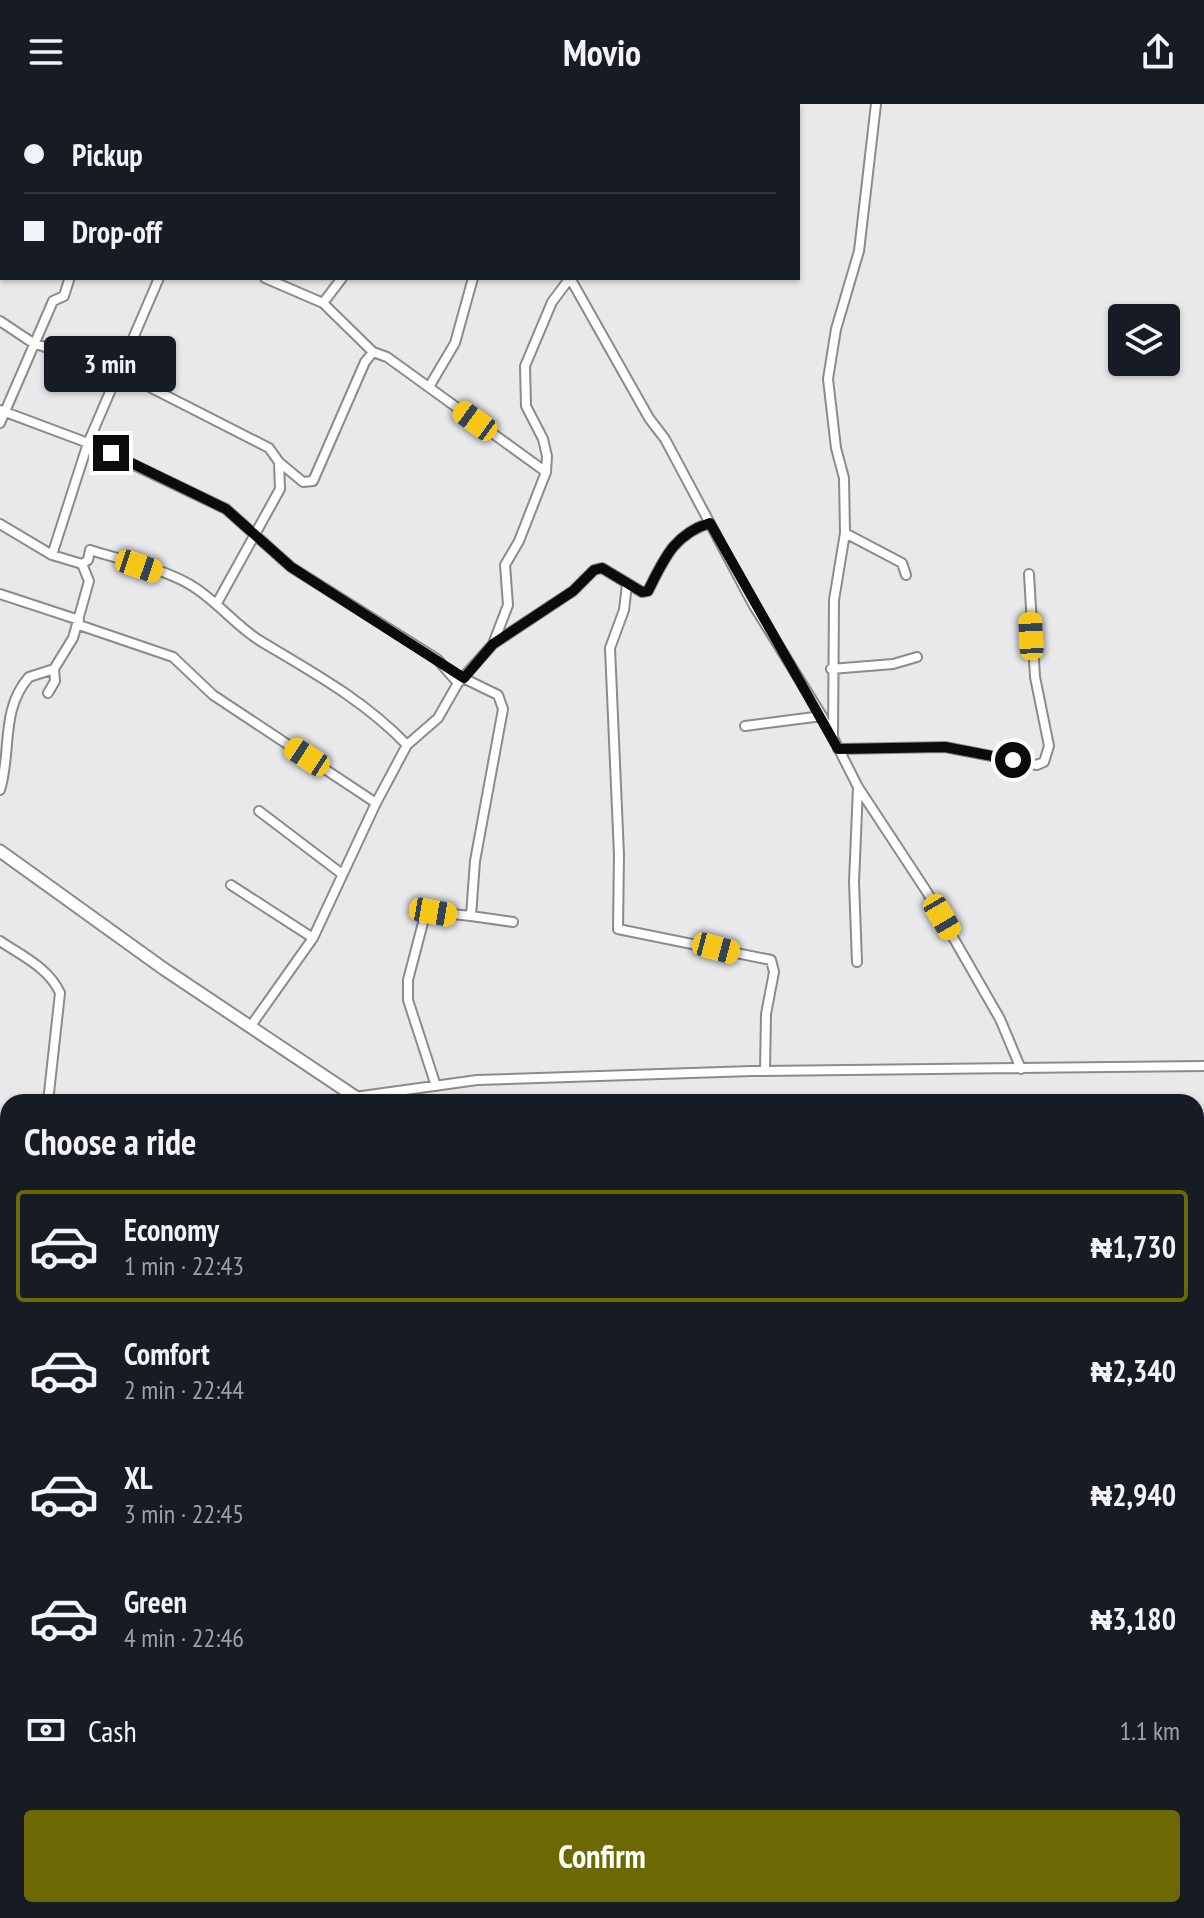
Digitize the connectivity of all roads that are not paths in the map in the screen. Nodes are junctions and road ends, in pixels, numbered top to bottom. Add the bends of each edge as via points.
1 (876, 104) edge
2 (69, 280) dead end
3 (158, 280) edge
4 (270, 280) edge
5 (340, 280) edge
6 (472, 280) edge
7 (568, 280) edge
8 (571, 280) edge
9 (323, 303) junction
10 (0, 321) edge
11 (33, 343) junction
12 (373, 352) junction
13 (118, 371) junction
14 (429, 387) junction
15 (2, 410) edge
16 (0, 423) edge
17 (88, 443) junction
18 (279, 462) junction
19 (546, 472) junction
20 (710, 523) junction
21 (0, 524) edge
22 (254, 531) junction
23 (845, 533) junction
24 (52, 555) junction
25 (86, 566) junction
26 (1029, 574) dead end
27 (906, 575) dead end
28 (627, 584) junction
29 (0, 594) edge
30 (217, 603) junction
31 (79, 622) junction
32 (493, 644) junction
33 (917, 657) dead end
34 (54, 669) junction
35 (831, 669) junction
36 (461, 680) junction
37 (48, 693) dead end
38 (822, 716) junction
39 (745, 726) dead end
40 (833, 738) junction
41 (407, 745) junction
42 (838, 749) junction
43 (858, 787) junction
44 (0, 790) edge
45 (376, 803) junction
46 (259, 811) dead end
47 (0, 851) edge
48 (342, 874) junction
49 (231, 885) dead end
50 (471, 916) junction
51 (513, 922) dead end
52 (313, 938) junction
53 (0, 941) edge
54 (857, 962) dead end
55 (250, 1027) junction
56 (1204, 1066) edge
57 (1021, 1069) junction
58 (765, 1071) junction
59 (436, 1086) junction
60 (49, 1094) edge
61 (350, 1094) edge
62 (392, 1094) edge

1 - 23 street via 859,251 828,379 844,478
2 - 11 street
3 - 13 street
4 - 9 street
5 - 9 street
6 - 14 street via 455,343
7 - 19 street via 552,302 525,366 526,406 543,439
8 - 20 street
9 - 12 street
10 - 11 street
11 - 13 street
11 - 15 street
12 - 14 street
12 - 18 street via 313,481 303,482
13 - 17 street
13 - 18 street via 269,448
14 - 19 street
15 - 16 street
15 - 17 street
17 - 22 street via 181,484
17 - 24 street
18 - 22 street via 280,489
19 - 32 street via 505,565 508,605
20 - 28 street via 689,530 670,548 648,591
20 - 38 street
21 - 24 street
22 - 30 street
22 - 36 street via 291,567 437,659
23 - 27 street via 902,563
23 - 35 street via 834,600
24 - 25 street
25 - 30 street via 90,550 187,583
25 - 31 street via 89,581
26 - 42 street via 1035,677 1049,746 1044,762 1037,765 945,747
28 - 32 street via 602,568 594,570 573,591
28 - 58 street via 610,648 618,929 771,960
29 - 31 street
30 - 41 street via 261,641 362,703
31 - 34 street
31 - 45 street via 173,657 213,695
32 - 36 street
33 - 35 street
34 - 37 street
34 - 44 street via 29,677 9,711
35 - 40 street
36 - 41 street via 438,718
36 - 50 street via 498,695 503,709 475,861
38 - 39 street
38 - 40 street
40 - 42 street
41 - 45 street
42 - 43 street
43 - 54 street
43 - 57 street via 949,930 1000,1019
45 - 48 street
46 - 48 street
47 - 55 main road
48 - 52 street
49 - 52 street
50 - 51 street
50 - 59 street via 425,915 408,980 412,1019
52 - 55 street
53 - 60 street via 42,969 60,993
55 - 61 main road
56 - 57 street
57 - 58 street
58 - 59 street via 477,1080
59 - 62 street

